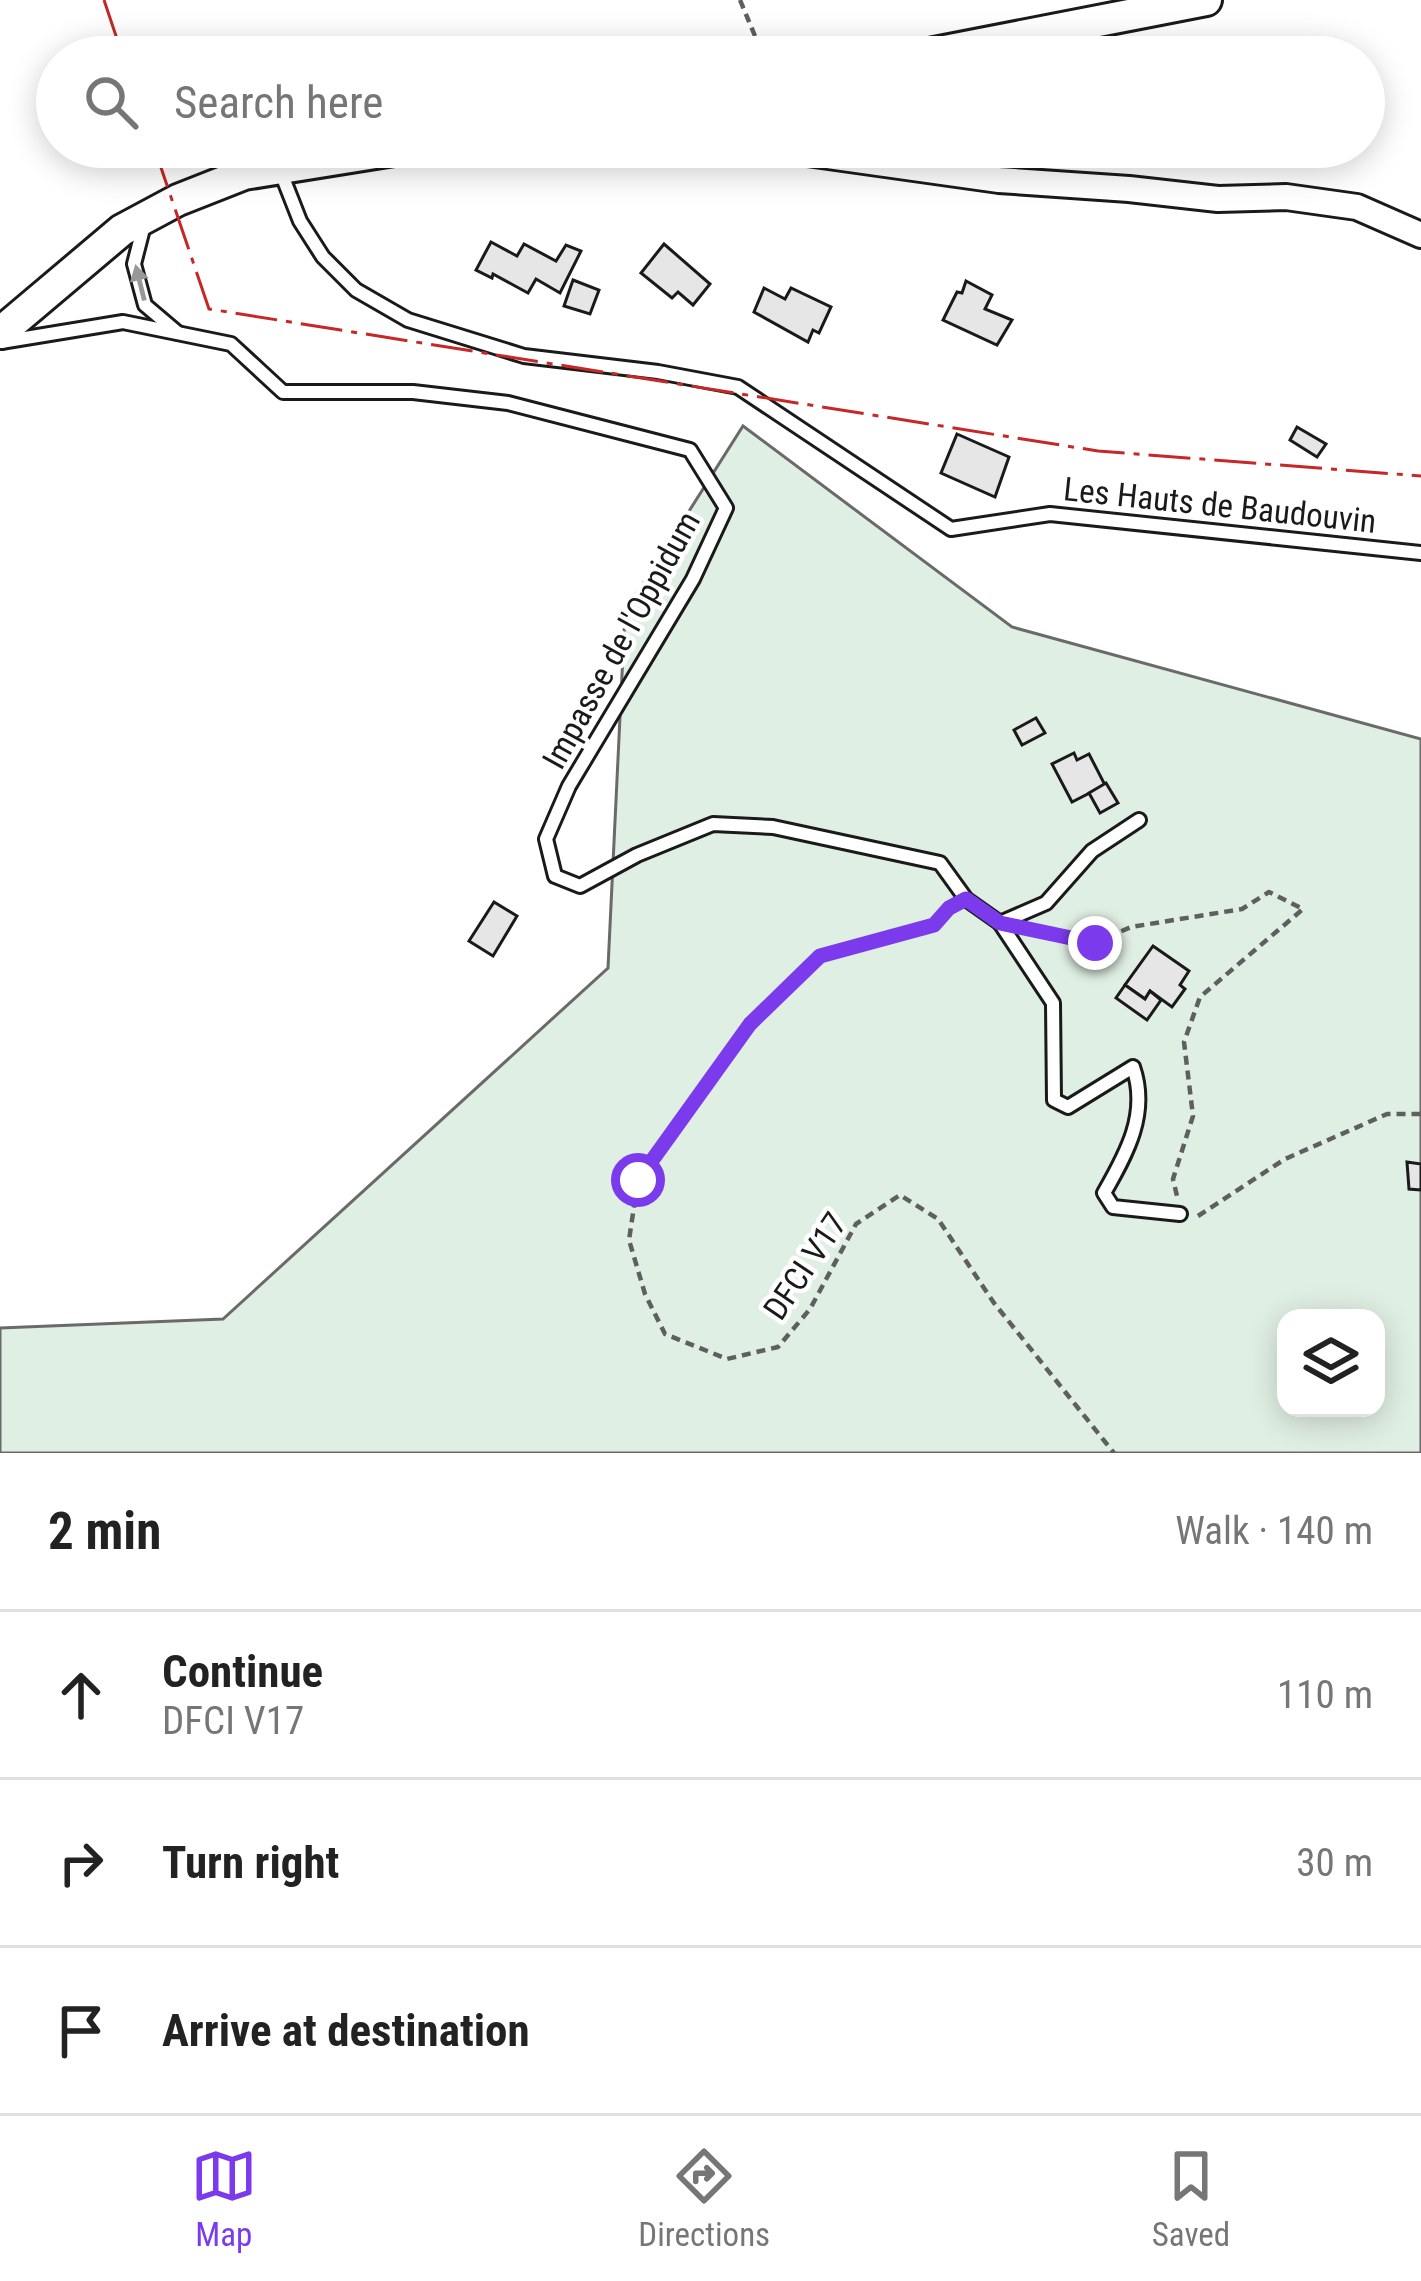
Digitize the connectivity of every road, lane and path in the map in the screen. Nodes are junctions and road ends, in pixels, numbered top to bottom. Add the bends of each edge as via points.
1 (740, 0) edge
2 (1206, 0) edge
3 (755, 36) edge
4 (1022, 36) edge
5 (285, 168) edge
6 (914, 168) edge
7 (279, 169) junction
8 (146, 218) junction
9 (1421, 235) edge
10 (0, 333) edge
11 (179, 334) junction
12 (0, 342) edge
13 (1421, 553) edge
14 (1139, 820) dead end
15 (966, 899) junction
16 (1000, 923) junction
17 (1421, 1114) edge
18 (1180, 1214) junction
19 (1114, 1453) edge

1 - 3 path
2 - 4 street
5 - 7 street
6 - 9 street via 1218,199 1286,197 1357,207
7 - 8 street via 244,174
7 - 13 lane, Les Hauts de Baudouvin via 323,257 356,290 408,320 524,356 738,387 950,529 1050,514
8 - 10 street
11 -> 8 lane via 145,305 134,264
11 - 12 lane, Impasse de l'Oppidum via 123,322
11 - 15 lane, Impasse de l'Oppidum via 231,344 283,392 413,392 508,403 690,450 726,508 694,579 569,785 546,839 555,876 580,886 713,824 773,827 940,863
14 - 16 lane via 1092,851 1046,903
15 - 16 lane, Impasse de l'Oppidum
15 - 19 path, DFCI V17 via 934,925 820,956 750,1024 638,1180 629,1240 665,1334 727,1359 778,1347 810,1309 856,1224 900,1195 938,1219
16 - 18 lane via 1053,1003 1054,1100 1068,1107 1133,1067 1137,1122 1104,1193 1114,1207
16 - 18 path via 1095,943 1131,926 1242,908 1269,892 1304,908 1200,997 1184,1042 1193,1116 1173,1179
17 - 18 path via 1387,1114 1285,1159 1200,1217

